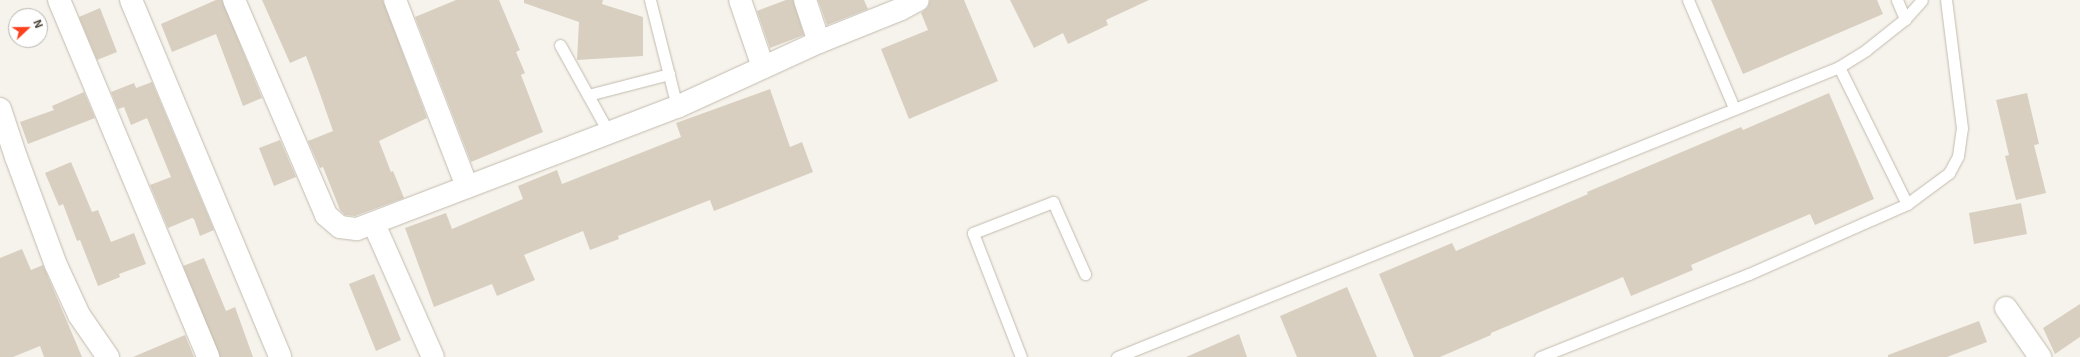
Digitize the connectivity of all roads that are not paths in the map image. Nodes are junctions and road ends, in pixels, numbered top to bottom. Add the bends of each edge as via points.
1 (59, 0) edge
2 (132, 0) edge
3 (234, 0) edge
4 (395, 0) edge
5 (650, 0) edge
6 (740, 0) edge
7 (805, 0) edge
8 (1688, 0) edge
9 (1898, 0) edge
10 (1922, 0) edge
11 (1946, 0) edge
12 (906, 3) edge
13 (1905, 19) junction
14 (819, 42) junction
15 (560, 45) dead end
16 (763, 67) junction
17 (1839, 67) junction
18 (668, 74) junction
19 (588, 95) junction
20 (677, 107) junction
21 (0, 108) edge
22 (1734, 108) junction
23 (609, 133) junction
24 (467, 187) junction
25 (1907, 204) junction
26 (374, 224) junction
27 (1085, 274) dead end
28 (2006, 308) dead end
29 (431, 356) edge
30 (108, 357) edge
31 (208, 357) edge
32 (280, 357) edge
33 (1021, 357) edge
34 (1117, 357) edge
35 (1540, 357) edge
36 (2040, 357) edge

1 - 31 street
2 - 32 street
3 - 26 street via 326,215 340,227 357,229
4 - 24 street
5 - 18 lane
6 - 16 street
7 - 14 street
8 - 22 lane
9 - 13 lane
10 - 13 lane
11 - 25 lane via 1962,128 1958,156 1948,173
12 - 14 street
13 - 17 lane via 1866,50
14 - 16 street
15 - 19 lane
16 - 20 street
17 - 22 lane
17 - 25 lane
18 - 19 lane
18 - 20 lane
19 - 23 lane
20 - 23 street
21 - 30 street via 56,265 79,315
22 - 34 lane
23 - 24 street
24 - 26 street
25 - 35 lane via 1749,274
26 - 29 street
27 - 33 lane via 1053,202 973,233
28 - 36 street

